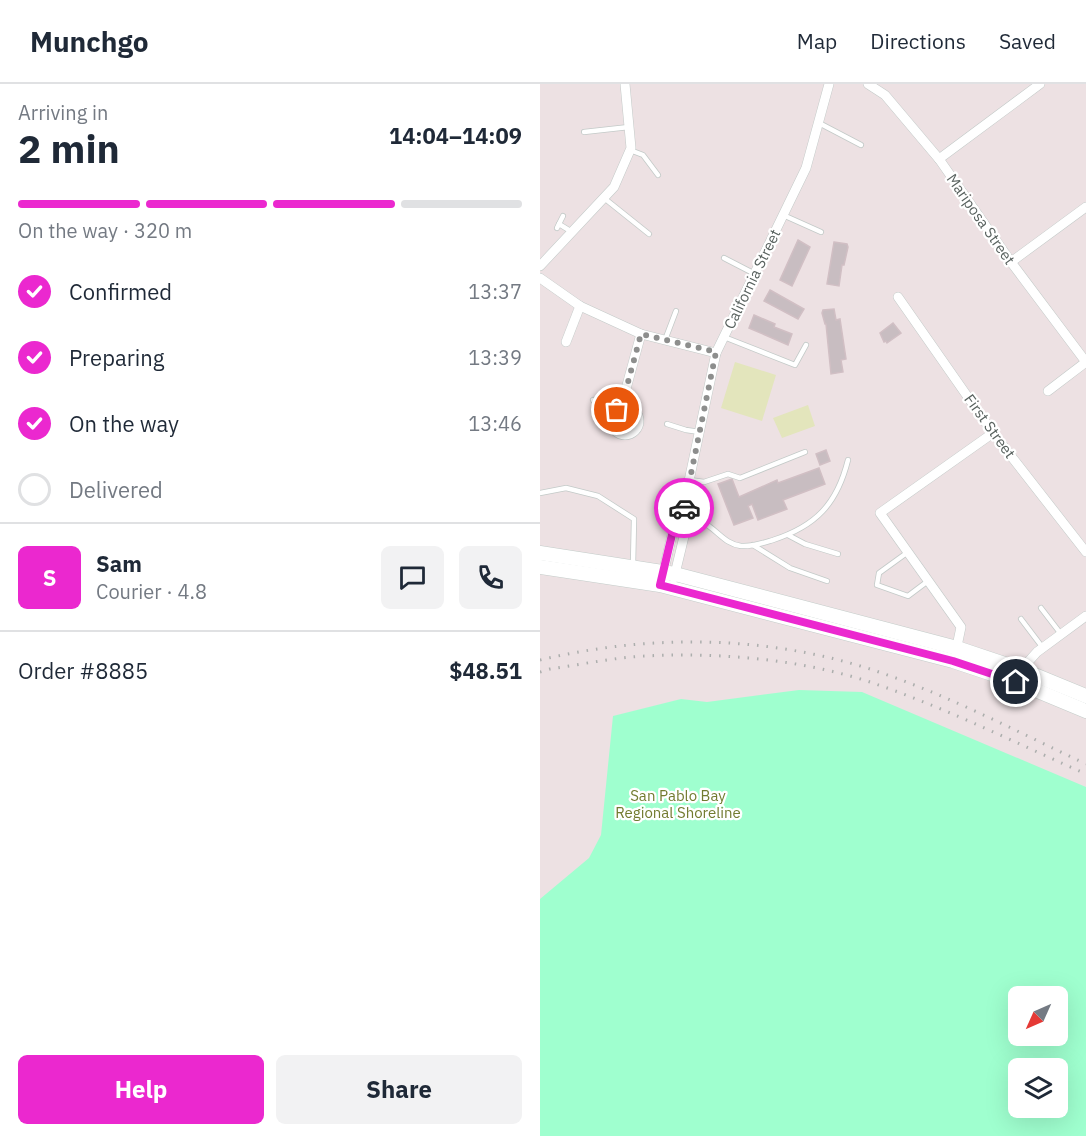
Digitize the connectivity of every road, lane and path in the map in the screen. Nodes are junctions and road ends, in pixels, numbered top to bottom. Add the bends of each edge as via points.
1 (625, 84) edge
2 (829, 84) edge
3 (868, 84) edge
4 (1040, 84) edge
5 (819, 123) junction
6 (629, 127) junction
7 (584, 132) dead end
8 (861, 145) dead end
9 (630, 150) junction
10 (939, 159) junction
11 (658, 175) dead end
12 (604, 198) junction
13 (1086, 207) edge
14 (783, 214) junction
15 (563, 216) dead end
16 (572, 232) junction
17 (822, 232) dead end
18 (649, 234) dead end
19 (724, 258) dead end
20 (1011, 262) junction
21 (540, 266) edge
22 (755, 274) junction
23 (540, 278) edge
24 (898, 297) dead end
25 (580, 306) junction
26 (676, 311) dead end
27 (641, 334) junction
28 (724, 337) junction
29 (665, 340) junction
30 (566, 342) dead end
31 (806, 345) dead end
32 (716, 352) junction
33 (1086, 362) edge
34 (1048, 390) dead end
35 (592, 400) dead end
36 (621, 408) junction
37 (612, 422) junction
38 (667, 424) dead end
39 (700, 432) junction
40 (993, 433) junction
41 (805, 453) dead end
42 (848, 460) dead end
43 (690, 480) junction
44 (540, 493) edge
45 (682, 514) junction
46 (788, 535) junction
47 (753, 545) junction
48 (908, 552) junction
49 (1086, 552) edge
50 (540, 553) edge
51 (838, 554) dead end
52 (540, 567) edge
53 (633, 568) junction
54 (668, 580) junction
55 (928, 580) junction
56 (827, 581) dead end
57 (1041, 608) dead end
58 (1086, 616) edge
59 (1021, 619) dead end
60 (1061, 634) junction
61 (1043, 648) junction
62 (955, 655) junction
63 (1018, 676) junction
64 (1086, 696) edge
65 (1086, 711) edge

1 - 6 street
2 - 5 street, California Street
3 - 10 street, Mariposa Street via 885,95
4 - 10 street
5 - 8 lane
5 - 14 street, California Street via 806,168
6 - 7 lane
6 - 9 street
9 - 11 lane via 643,155
9 - 12 street via 614,187
10 - 20 street, Mariposa Street
12 - 16 street
12 - 18 lane
13 - 20 street
14 - 17 lane
14 - 22 street, California Street
15 - 16 lane via 558,226
16 - 21 street
19 - 22 lane
20 - 33 street, Mariposa Street
22 - 28 street, California Street
23 - 25 street
24 - 40 street, First Street
25 - 27 street
25 - 30 street
26 - 29 lane
27 - 29 street
27 - 36 street
28 - 31 lane via 795,365
28 - 32 street, California Street
29 - 32 street
32 - 39 street, California Street
33 - 34 street
35 - 37 lane
36 - 37 street via 614,413
36 - 37 street via 637,413 639,422 635,430 619,433
38 - 39 lane
39 - 43 street, California Street
40 - 48 street via 880,513
40 - 49 street, First Street
41 - 43 lane via 740,477 728,474 704,482
42 - 46 lane via 838,489 822,511
43 - 45 street, California Street
44 - 53 lane via 566,488 598,496 634,519
45 - 47 lane via 710,527 728,542
45 - 54 street, California Street via 687,524
46 - 47 lane
46 - 51 lane
47 - 56 lane via 790,568
48 - 55 street
48 - 55 lane via 879,573 877,585 908,596
50 - 53 main road
52 - 54 main road
53 - 54 main road
54 - 62 main road
55 - 62 street via 961,627
57 - 60 lane
58 - 60 street
59 - 61 lane
60 - 61 street
61 - 63 street
62 - 63 main road
63 - 64 main road
63 - 65 main road

